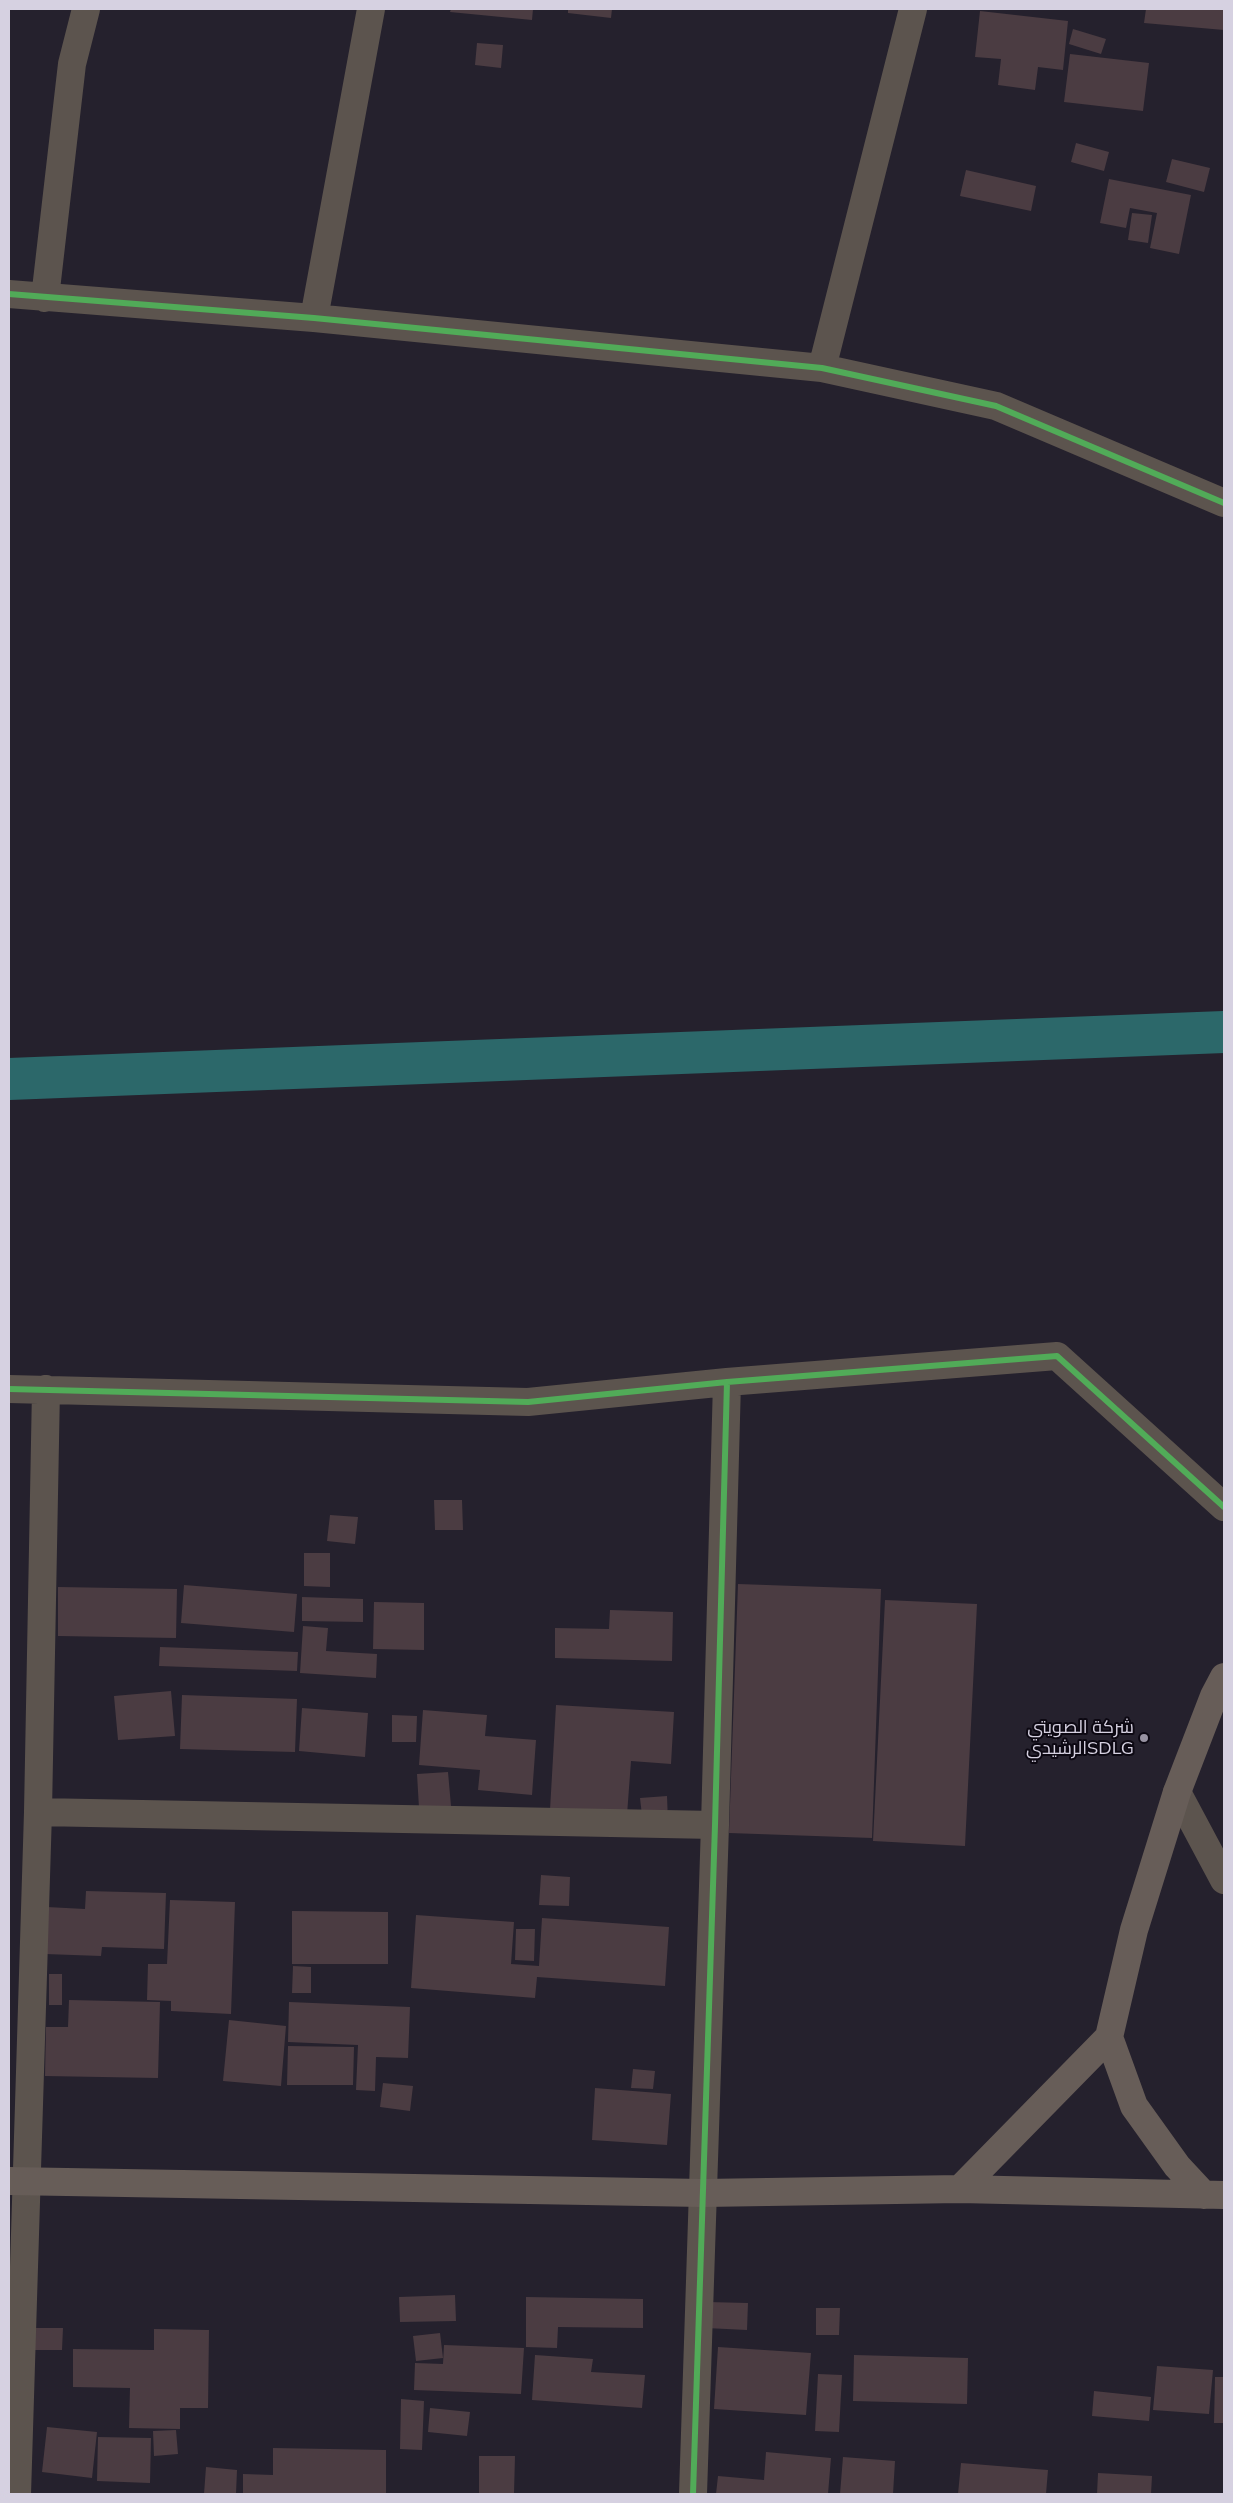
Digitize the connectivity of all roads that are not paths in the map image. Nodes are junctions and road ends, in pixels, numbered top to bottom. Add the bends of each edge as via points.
1 (86, 9) edge
2 (372, 9) edge
3 (913, 9) edge
4 (9, 294) edge
5 (45, 298) junction
6 (314, 318) junction
7 (822, 368) junction
8 (1224, 503) edge
9 (727, 1382) junction
10 (9, 1389) edge
11 (46, 1389) junction
12 (1224, 1507) edge
13 (1224, 1677) edge
14 (1177, 1792) junction
15 (38, 1812) junction
16 (715, 1825) junction
17 (1224, 1880) edge
18 (1109, 2037) junction
19 (17, 2181) edge
20 (960, 2189) junction
21 (703, 2193) junction
22 (1214, 2195) edge
23 (17, 2494) edge
24 (693, 2494) edge

1 - 5 street via 72,64
2 - 6 street
3 - 7 street
4 - 5 street
5 - 6 street
6 - 7 street
7 - 8 street via 996,406
9 - 11 street via 528,1402
9 - 12 street via 1057,1356
9 - 16 street
10 - 11 street
11 - 15 street
13 - 14 main road
14 - 17 street
14 - 18 main road via 1134,1930
15 - 16 street
15 - 19 street
16 - 21 street
18 - 20 main road
18 - 22 main road via 1134,2106 1177,2166
19 - 21 main road
19 - 23 street
20 - 21 main road
20 - 22 main road
21 - 24 street

